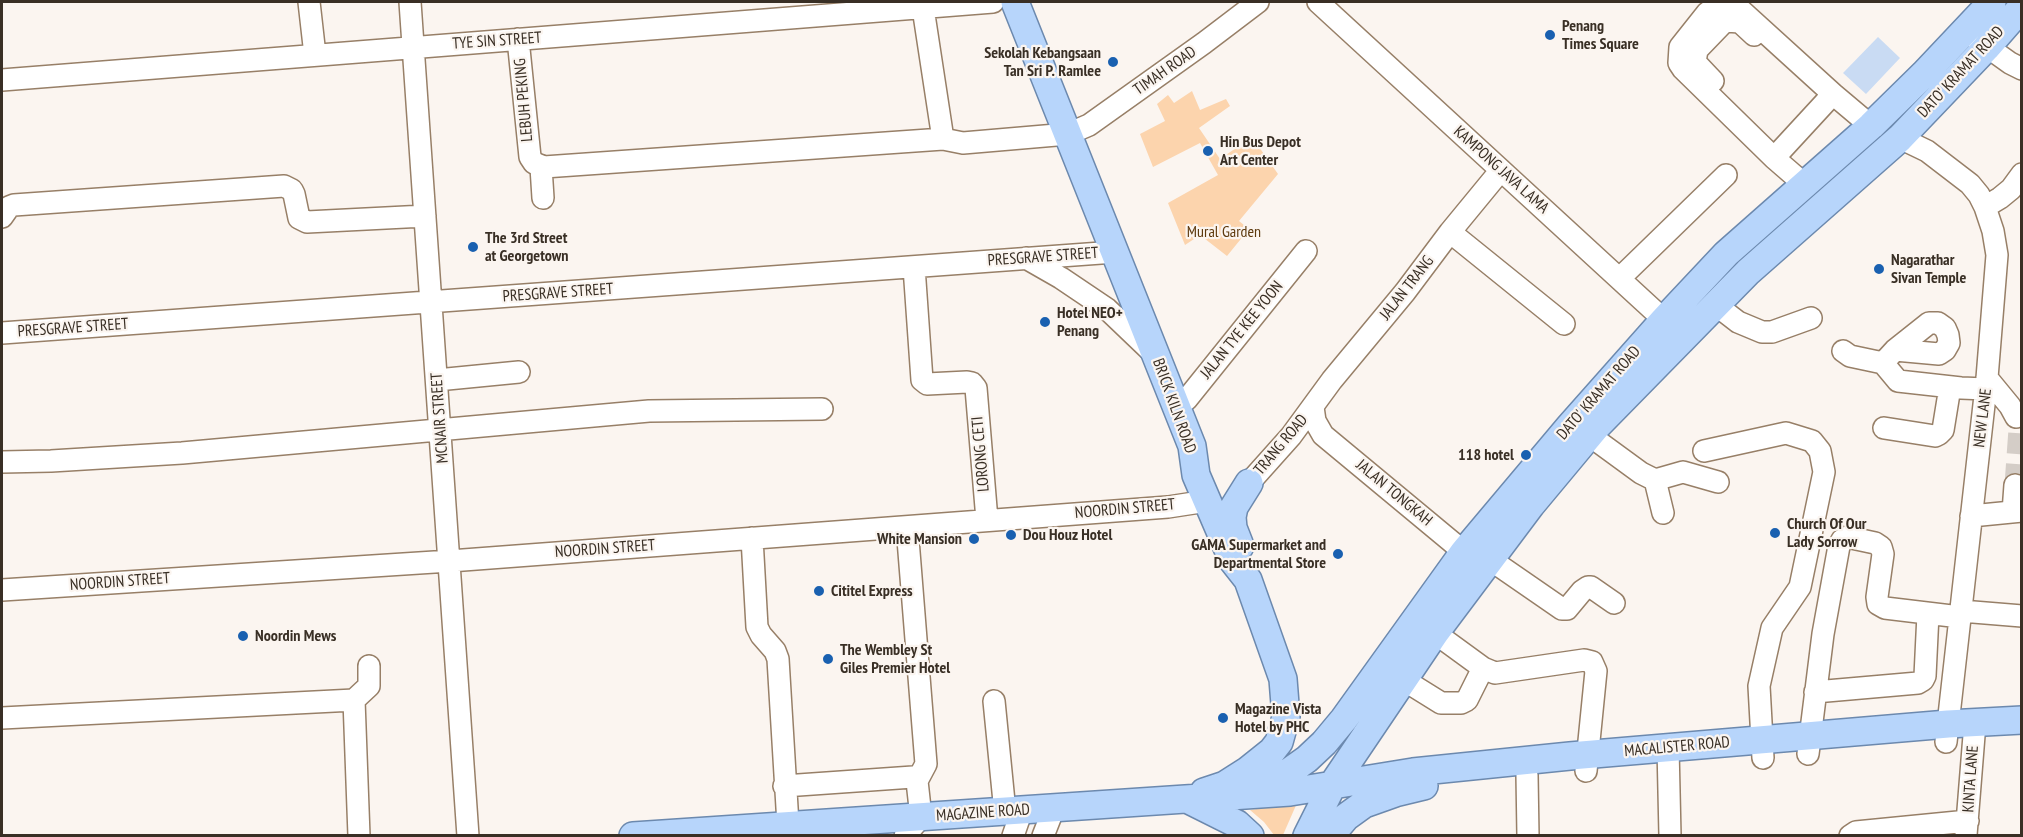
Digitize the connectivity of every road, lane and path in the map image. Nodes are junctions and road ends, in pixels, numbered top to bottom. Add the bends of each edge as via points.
1 (309, 2) edge
2 (410, 2) edge
3 (993, 2) edge
4 (1015, 2) edge
5 (1258, 2) edge
6 (1318, 2) edge
7 (1992, 2) edge
8 (2022, 6) edge
9 (923, 8) junction
10 (1965, 30) junction
11 (518, 39) junction
12 (413, 47) junction
13 (1986, 48) junction
14 (315, 55) junction
15 (2022, 69) edge
16 (2, 80) edge
17 (1828, 99) junction
18 (1871, 126) junction
19 (1068, 134) junction
20 (1900, 138) junction
21 (943, 139) junction
22 (1777, 154) junction
23 (536, 164) junction
24 (1501, 170) junction
25 (1726, 176) dead end
26 (1804, 184) junction
27 (2018, 186) edge
28 (543, 198) dead end
29 (1985, 207) junction
30 (425, 216) junction
31 (2, 218) edge
32 (1450, 232) junction
33 (1306, 251) dead end
34 (1115, 252) junction
35 (1026, 258) junction
36 (914, 267) junction
37 (1620, 278) junction
38 (431, 302) junction
39 (1716, 305) junction
40 (1811, 318) dead end
41 (1564, 324) dead end
42 (1674, 329) junction
43 (2, 333) edge
44 (1844, 351) dead end
45 (1155, 356) junction
46 (519, 372) dead end
47 (437, 380) junction
48 (1987, 384) junction
49 (1950, 387) junction
50 (1313, 406) junction
51 (1176, 407) junction
52 (822, 409) dead end
53 (2016, 417) dead end
54 (1884, 428) dead end
55 (441, 430) junction
56 (1323, 435) junction
57 (1589, 435) junction
58 (1291, 436) junction
59 (1192, 446) junction
60 (1704, 451) dead end
61 (2, 462) edge
62 (1655, 480) junction
63 (1718, 482) dead end
64 (1249, 483) junction
65 (2015, 485) tunnel mouth
66 (1207, 501) junction
67 (2017, 511) edge
68 (1663, 513) dead end
69 (1971, 516) junction
70 (987, 520) junction
71 (907, 526) junction
72 (752, 538) junction
73 (1464, 552) junction
74 (1491, 560) junction
75 (450, 561) junction
76 (1248, 579) junction
77 (2, 590) edge
78 (1614, 603) dead end
79 (1928, 614) junction
80 (1960, 614) junction
81 (2022, 616) edge
82 (1435, 633) junction
83 (369, 666) dead end
84 (1483, 668) junction
85 (1404, 680) junction
86 (1815, 692) junction
87 (354, 700) junction
88 (994, 701) dead end
89 (2, 718) edge
90 (2022, 720) edge
91 (1974, 732) junction
92 (1947, 733) junction
93 (2022, 737) edge
94 (1808, 745) junction
95 (1763, 748) junction
96 (1668, 756) junction
97 (1587, 763) junction
98 (1527, 775) junction
99 (915, 779) junction
100 (1333, 784) junction
101 (784, 786) junction
102 (1230, 797) junction
103 (1186, 798) junction
104 (1054, 808) junction
105 (1013, 819) edge
106 (913, 826) edge
107 (1967, 828) edge
108 (794, 830) edge
109 (644, 835) edge
110 (359, 836) edge
111 (468, 836) edge
112 (1043, 836) edge
113 (1250, 836) edge
114 (1307, 836) edge
115 (1330, 836) edge
116 (1528, 836) edge
117 (1670, 836) edge
118 (1850, 836) edge

1 - 14 street
2 - 12 street, MCNAIR STREET
3 - 9 street, TYE SIN STREET
4 - 19 main road, BRICK KILN ROAD
5 - 19 street, TIMAH ROAD via 1085,128
6 - 24 street, KAMPONG JAVA LAMA
7 - 10 main road, DATO' KRAMAT ROAD
8 - 13 main road, DATO' KRAMAT ROAD
9 - 11 street, TYE SIN STREET
9 - 21 street
10 - 13 street
10 - 18 main road, DATO' KRAMAT ROAD
11 - 12 street, TYE SIN STREET
11 - 23 street, LEBUH PEKING via 529,152
12 - 14 street, TYE SIN STREET
12 - 30 street, MCNAIR STREET
13 - 15 street
13 - 20 main road, DATO' KRAMAT ROAD
14 - 16 street, TYE SIN STREET
17 - 18 street
17 - 22 street
17 - 22 street via 1734,4 1726,2 1707,13 1680,46 1679,63
18 - 26 main road, DATO' KRAMAT ROAD
19 - 21 street via 963,143
19 - 34 main road, BRICK KILN ROAD
20 - 29 street, NEW LANE via 1957,172 1980,195
20 - 39 main road, DATO' KRAMAT ROAD
21 - 23 street
22 - 26 street
23 - 28 street, LEBUH PEKING
24 - 32 street, JALAN TRANG
24 - 37 street, KAMPONG JAVA LAMA
25 - 37 street
26 - 42 main road, DATO' KRAMAT ROAD via 1726,254
27 - 29 street
29 - 48 street, NEW LANE via 1997,255
30 - 31 street via 303,221 292,190 284,186 14,205
30 - 38 street, MCNAIR STREET
32 - 41 street
32 - 50 street, JALAN TRANG
33 - 51 street, JALAN TYE KEE YOON via 1187,399
34 - 35 street, PRESGRAVE STREET
34 - 45 main road, BRICK KILN ROAD
35 - 36 street, PRESGRAVE STREET
35 - 45 street via 1107,309
36 - 38 street, PRESGRAVE STREET
36 - 70 street, LORONG CETI via 922,380 927,384 967,382 976,388
37 - 42 street, KAMPONG JAVA LAMA
38 - 43 street, PRESGRAVE STREET
38 - 47 street, MCNAIR STREET
39 - 40 street via 1738,322 1762,332
39 - 42 main road, DATO' KRAMAT ROAD
42 - 57 main road, DATO' KRAMAT ROAD
42 - 73 main road, DATO' KRAMAT ROAD via 1570,426
44 - 49 street via 1850,356 1889,357 1898,381
45 - 51 main road, BRICK KILN ROAD
46 - 47 street
47 - 55 street, MCNAIR STREET
48 - 49 street
48 - 53 street
48 - 69 street, NEW LANE
49 - 54 street via 1939,434
50 - 56 street
50 - 58 street, TRANG ROAD
51 - 59 main road, BRICK KILN ROAD
52 - 55 street via 648,411
55 - 61 street via 182,453
55 - 75 street, MCNAIR STREET
56 - 58 street
56 - 73 street, JALAN TONGKAH
57 - 62 street
57 - 74 main road, DATO' KRAMAT ROAD
58 - 64 street, TRANG ROAD
59 - 64 main road via 1216,482
59 - 66 main road, BRICK KILN ROAD via 1196,475
60 - 95 street via 1786,433 1812,441 1820,451 1824,472 1800,587 1772,628 1759,686
62 - 63 street via 1683,472
62 - 68 street
64 - 76 main road via 1232,517
65 - 67 street
66 - 70 street, NOORDIN STREET
66 - 76 main road, BRICK KILN ROAD via 1233,561
67 - 69 street
69 - 80 street, NEW LANE
70 - 71 street, NOORDIN STREET
71 - 72 street, NOORDIN STREET
71 - 99 street via 926,764
72 - 75 street, NOORDIN STREET
72 - 101 street via 757,627 778,659
73 - 102 main road, DATO' KRAMAT ROAD via 1324,743 1283,776
74 - 78 street via 1562,609 1588,587
74 - 82 main road, DATO' KRAMAT ROAD
75 - 77 street, NOORDIN STREET
75 - 111 street, MCNAIR STREET
76 - 103 main road, BRICK KILN ROAD via 1281,672 1286,709 1283,731 1272,751 1247,771 1225,785
79 - 80 street
79 - 86 street via 1923,680
79 - 86 street via 1878,604 1881,547 1847,537 1842,540
80 - 81 street
80 - 92 street, NEW LANE
82 - 84 street
82 - 85 main road, DATO' KRAMAT ROAD
83 - 87 street via 369,686
84 - 85 street via 1467,700 1461,703 1441,704
84 - 97 street via 1495,673 1592,662 1596,671
85 - 100 main road, DATO' KRAMAT ROAD
86 - 94 street
87 - 89 street
87 - 110 street
88 - 105 street
90 - 91 main road, MACALISTER ROAD
91 - 92 main road, MACALISTER ROAD
91 - 93 main road, MACALISTER ROAD
91 - 107 street, KINTA LANE
92 - 94 main road, MACALISTER ROAD
94 - 95 main road, MACALISTER ROAD
95 - 96 main road, MACALISTER ROAD
96 - 97 main road, MACALISTER ROAD
96 - 117 street
97 - 98 main road, MACALISTER ROAD
97 - 100 main road, MACALISTER ROAD via 1413,772
98 - 115 main road, MACALISTER ROAD via 1422,786 1395,793 1364,804
98 - 116 street
99 - 101 street
99 - 106 street
100 - 102 main road, MAGAZINE ROAD
100 - 114 main road, DATO' KRAMAT ROAD
101 - 108 street
102 - 103 main road, MAGAZINE ROAD
103 - 104 main road, MAGAZINE ROAD
103 - 113 main road via 1237,824
104 - 105 main road, MAGAZINE ROAD
104 - 112 street
105 - 106 main road, MAGAZINE ROAD
106 - 108 main road, MAGAZINE ROAD
107 - 118 street via 1856,832
108 - 109 main road, MAGAZINE ROAD

